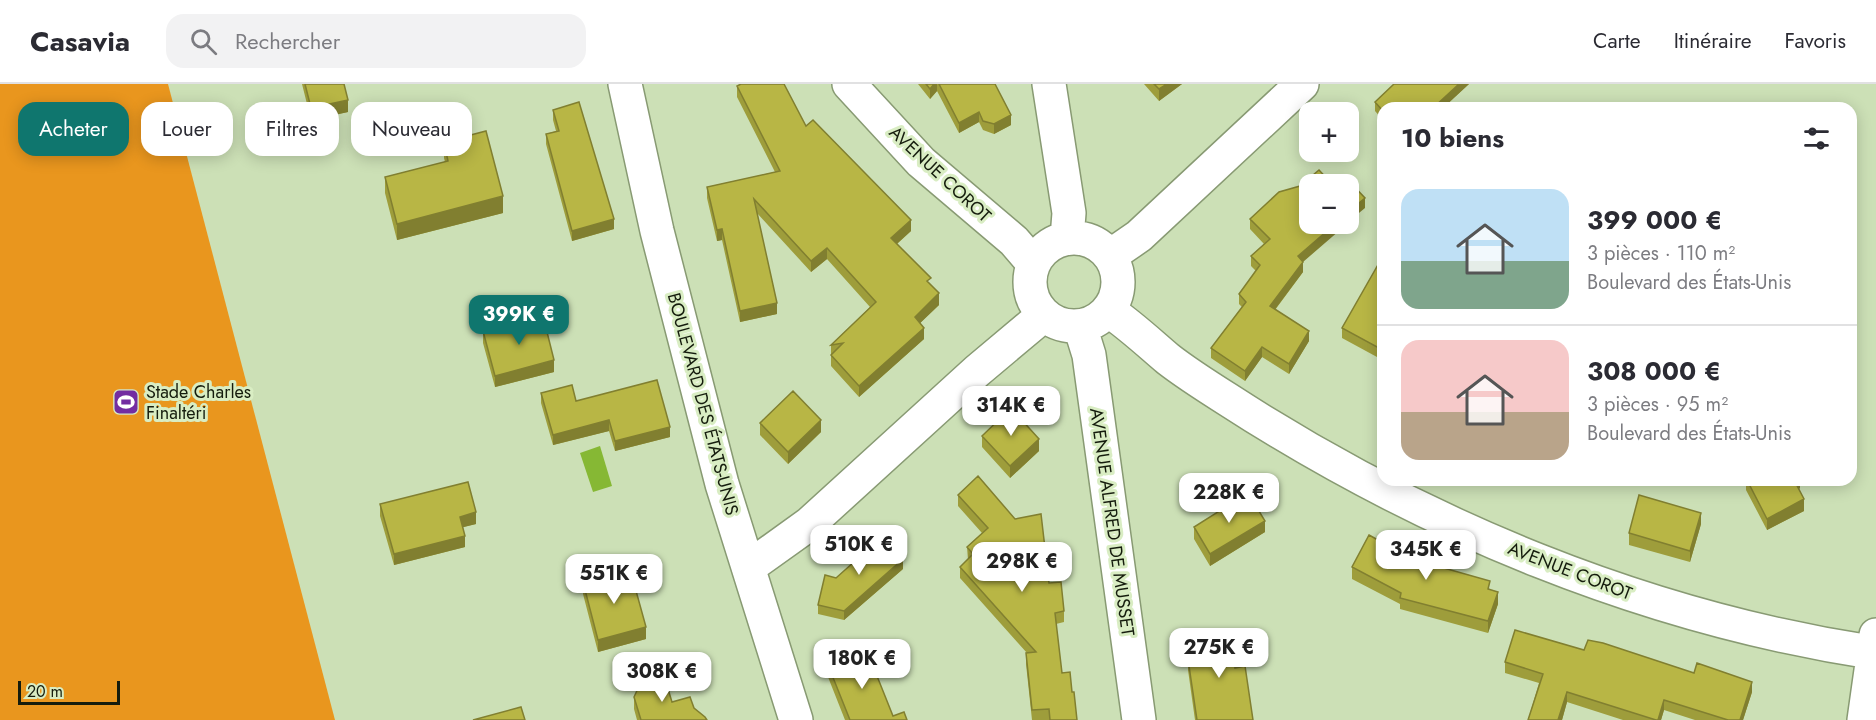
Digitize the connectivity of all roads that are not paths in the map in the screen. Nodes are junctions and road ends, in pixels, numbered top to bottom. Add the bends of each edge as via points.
1 (625, 84) edge
2 (849, 84) edge
3 (1049, 84) edge
4 (1302, 84) edge
5 (1067, 238) junction
6 (1110, 256) junction
7 (1034, 263) junction
8 (1108, 310) junction
9 (1042, 313) junction
10 (1080, 326) junction
11 (1377, 485) edge
12 (1378, 486) edge
13 (748, 567) junction
14 (1875, 647) edge
15 (796, 720) edge
16 (1139, 720) edge
17 (1864, 720) edge

1 - 13 street, BOULEVARD DES ÉTATS-UNIS via 671,286 722,484
2 - 7 street, AVENUE COROT via 921,162 1014,241
3 - 5 street via 1069,213
4 - 6 street via 1139,236
5 - 6 street via 1091,241
5 - 7 street via 1041,251
6 - 8 street via 1118,283
7 - 9 street via 1030,290
8 - 10 street
8 - 11 street, AVENUE COROT via 1168,359 1228,400
9 - 10 street via 1060,323
9 - 13 street via 809,524
10 - 16 street, AVENUE ALFRED DE MUSSET via 1089,355
12 - 14 street, AVENUE COROT via 1500,544 1589,580 1692,614 1776,635
13 - 15 street, BOULEVARD DES ÉTATS-UNIS
14 - 17 street

